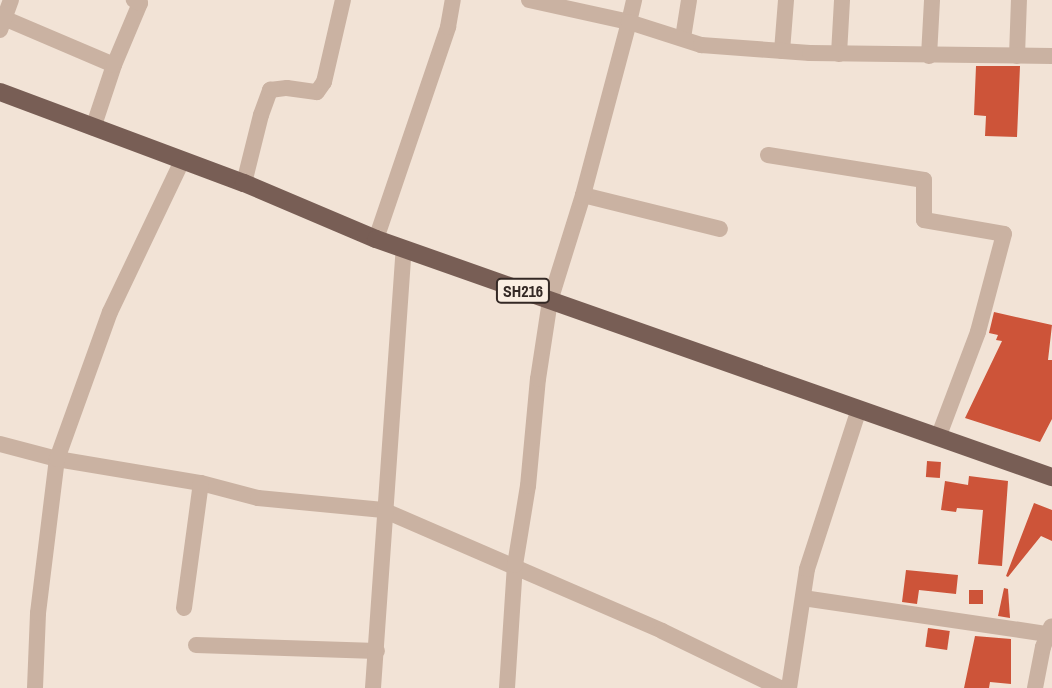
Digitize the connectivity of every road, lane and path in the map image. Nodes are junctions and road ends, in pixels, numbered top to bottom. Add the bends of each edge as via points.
1 (11, 0) edge
2 (342, 0) edge
3 (453, 0) edge
4 (528, 0) edge
5 (634, 0) edge
6 (689, 0) edge
7 (786, 0) edge
8 (842, 0) edge
9 (932, 0) edge
10 (1019, 0) edge
11 (138, 1) edge
12 (629, 22) junction
13 (3, 25) edge
14 (683, 38) junction
15 (782, 51) junction
16 (839, 54) junction
17 (929, 56) junction
18 (1017, 56) junction
19 (1052, 56) edge
20 (114, 65) junction
21 (0, 92) edge
22 (93, 128) junction
23 (768, 155) dead end
24 (182, 161) junction
25 (244, 183) junction
26 (583, 195) junction
27 (720, 229) dead end
28 (376, 239) junction
29 (404, 249) junction
30 (550, 301) junction
31 (859, 409) junction
32 (939, 435) junction
33 (0, 444) edge
34 (57, 459) junction
35 (1052, 477) edge
36 (201, 483) junction
37 (383, 510) junction
38 (515, 565) junction
39 (803, 598) junction
40 (184, 608) dead end
41 (1048, 639) edge
42 (196, 645) dead end
43 (377, 651) junction
44 (35, 688) edge
45 (373, 688) edge
46 (506, 688) edge
47 (780, 688) edge
48 (789, 688) edge
49 (1035, 688) edge

1 - 13 street
2 - 25 street via 324,82 317,92 271,90
3 - 28 street via 448,27
4 - 12 street
5 - 12 street
6 - 14 street
7 - 15 street
8 - 16 street
9 - 17 street
10 - 18 street
11 - 20 street
12 - 14 street
12 - 26 street
13 - 20 street
14 - 15 street via 701,45
15 - 16 street
16 - 17 street
17 - 18 street
18 - 19 street
20 - 22 street
21 - 22 main road, SH216
22 - 24 main road, SH216
23 - 32 street via 924,180 924,220 1004,234 978,332
24 - 25 main road, SH216
24 - 34 street via 110,312
25 - 28 main road, SH216
26 - 27 street
26 - 30 street
28 - 29 main road, SH216
29 - 30 main road, SH216
29 - 37 street
30 - 31 main road, SH216
30 - 38 street
31 - 32 main road, SH216
31 - 39 street via 807,569
32 - 35 main road, SH216
33 - 34 street
34 - 36 street
34 - 44 street via 38,613
36 - 37 street via 258,498
36 - 40 street
37 - 38 street
37 - 43 street
38 - 46 street
38 - 47 street
39 - 41 street
39 - 48 street
41 - 49 street
42 - 43 street
43 - 45 street

